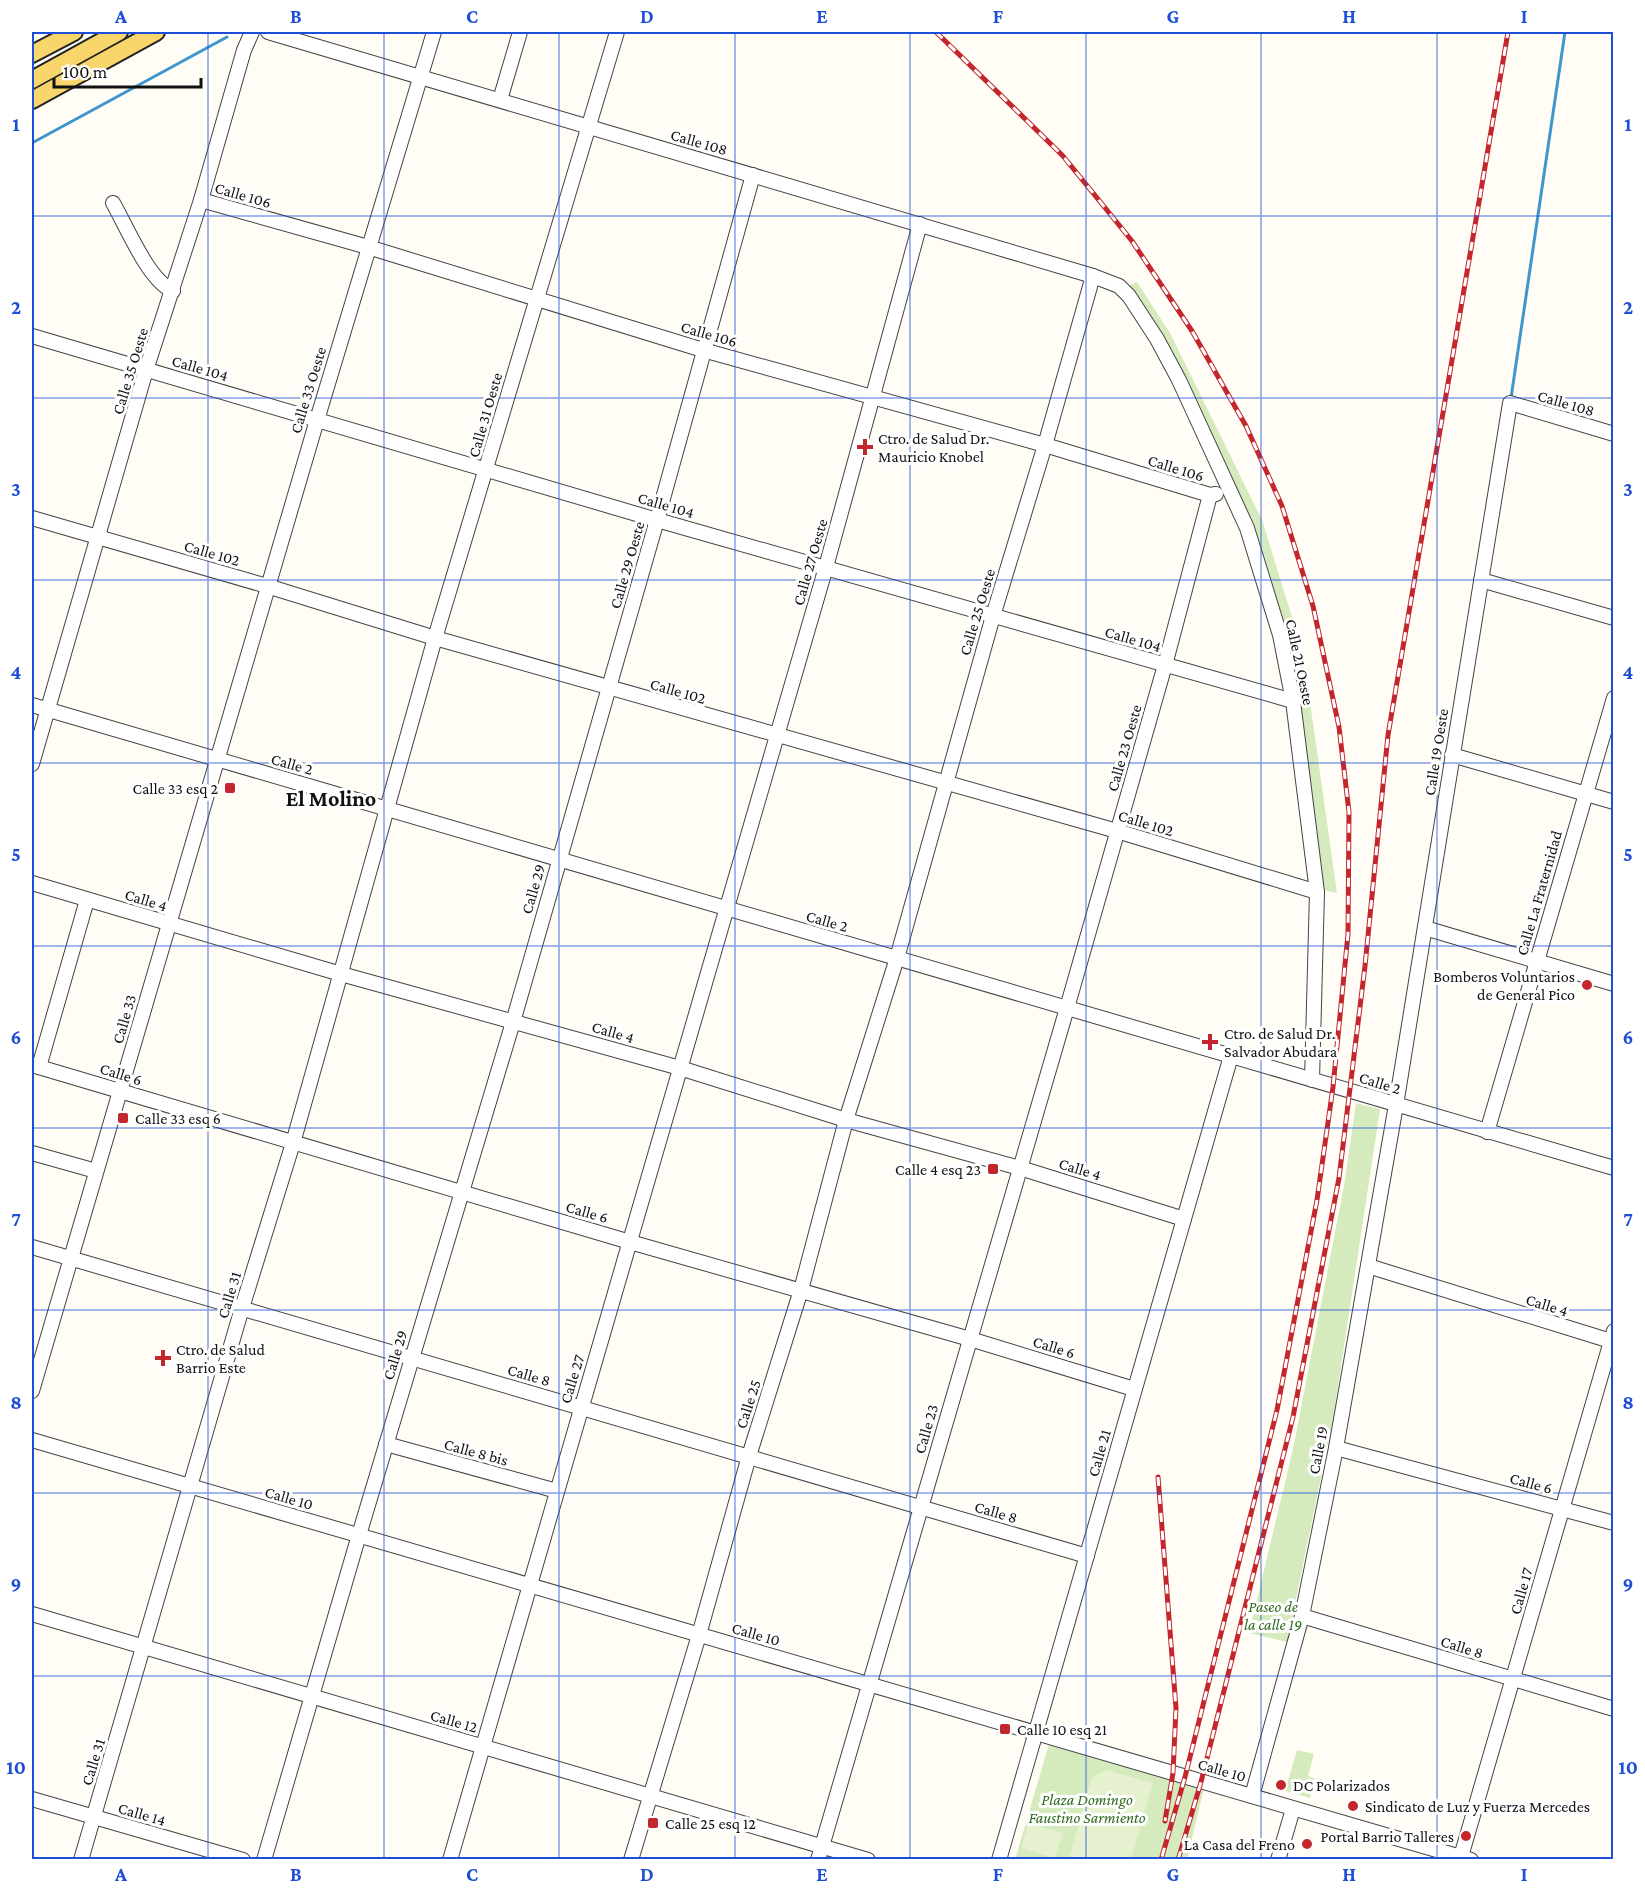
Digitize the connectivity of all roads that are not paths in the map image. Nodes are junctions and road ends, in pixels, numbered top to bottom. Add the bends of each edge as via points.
1 (74, 32) edge
2 (119, 32) edge
3 (156, 32) edge
4 (268, 32) edge
5 (434, 32) edge
6 (520, 32) edge
7 (617, 32) edge
8 (248, 36) edge
9 (32, 54) edge
10 (421, 76) junction
11 (32, 80) edge
12 (500, 99) junction
13 (32, 100) edge
14 (588, 126) junction
15 (753, 175) junction
16 (201, 200) junction
17 (113, 203) dead end
18 (920, 224) junction
19 (369, 247) junction
20 (1093, 276) junction
21 (1119, 286) joint
22 (173, 291) junction
23 (536, 300) junction
24 (32, 336) edge
25 (704, 350) junction
26 (146, 370) junction
27 (873, 396) junction
28 (1510, 403) joint
29 (317, 420) junction
30 (1614, 434) edge
31 (1045, 445) junction
32 (486, 469) junction
33 (1230, 492) junction
34 (1210, 495) junction
35 (32, 518) edge
36 (657, 520) junction
37 (97, 536) junction
38 (826, 567) junction
39 (1481, 580) junction
40 (267, 586) junction
41 (993, 616) junction
42 (1614, 618) edge
43 (435, 638) junction
44 (1165, 665) junction
45 (609, 688) junction
46 (1614, 699) edge
47 (1293, 701) junction
48 (32, 705) edge
49 (47, 709) junction
50 (776, 736) junction
51 (1452, 755) junction
52 (216, 759) junction
53 (32, 764) edge
54 (945, 782) junction
55 (1586, 794) junction
56 (1614, 802) edge
57 (388, 809) junction
58 (1117, 831) junction
59 (558, 859) junction
60 (32, 883) edge
61 (1317, 892) junction
62 (87, 900) junction
63 (728, 909) junction
64 (168, 924) junction
65 (1425, 928) junction
66 (897, 958) junction
67 (1537, 961) junction
68 (341, 974) junction
69 (1614, 984) edge
70 (1067, 1008) junction
71 (513, 1022) junction
72 (1231, 1056) junction
73 (35, 1066) edge
74 (680, 1068) junction
75 (1312, 1080) junction
76 (120, 1091) junction
77 (1396, 1105) junction
78 (846, 1120) junction
79 (1487, 1132) junction
80 (293, 1143) junction
81 (32, 1152) edge
82 (1020, 1168) junction
83 (1614, 1168) edge
84 (96, 1171) junction
85 (462, 1192) junction
86 (1185, 1219) junction
87 (630, 1242) junction
88 (32, 1247) edge
89 (71, 1259) junction
90 (1368, 1266) junction
91 (801, 1290) junction
92 (242, 1308) junction
93 (1612, 1338) edge
94 (970, 1339) junction
95 (412, 1357) junction
96 (1134, 1389) junction
97 (32, 1391) edge
98 (581, 1407) junction
99 (32, 1440) edge
100 (386, 1444) junction
101 (1336, 1448) junction
102 (749, 1456) junction
103 (192, 1487) junction
104 (557, 1491) junction
105 (921, 1507) junction
106 (1562, 1508) junction
107 (1614, 1523) edge
108 (358, 1536) junction
109 (1087, 1556) junction
110 (529, 1585) junction
111 (32, 1614) edge
112 (1302, 1616) junction
113 (699, 1635) junction
114 (144, 1647) junction
115 (1512, 1679) junction
116 (869, 1684) junction
117 (312, 1696) junction
118 (1614, 1709) edge
119 (1036, 1733) junction
120 (483, 1746) junction
121 (650, 1796) junction
122 (1252, 1796) junction
123 (32, 1799) edge
124 (1293, 1809) junction
125 (93, 1817) junction
126 (820, 1853) edge
127 (1464, 1859) edge
128 (81, 1860) edge
129 (243, 1860) edge
130 (264, 1860) edge
131 (450, 1860) edge
132 (631, 1860) edge
133 (868, 1860) edge
134 (999, 1860) edge
135 (1278, 1860) edge

1 - 9 main road
2 - 11 main road
3 - 13 main road
4 - 10 street, Calle 108
5 - 10 street, Calle 33 Oeste
6 - 12 street
7 - 14 street, Calle 31 Oeste
8 - 16 street, Calle 35 Oeste
10 - 12 street, Calle 108
10 - 19 street, Calle 33 Oeste
12 - 14 street, Calle 108
14 - 15 street, Calle 108
14 - 23 street, Calle 31 Oeste
15 - 18 street, Calle 108
15 - 25 street, Calle 29 Oeste
16 - 19 street, Calle 106
16 - 22 street, Calle 35 Oeste
17 - 22 street via 151,271 164,287
18 - 20 street, Calle 108
18 - 27 street, Calle 27 Oeste
19 - 23 street, Calle 106
19 - 29 street, Calle 33 Oeste
20 - 21 street, Calle 108
20 - 31 street, Calle 25 Oeste
21 - 33 street, Calle 21 Oeste via 1157,339
22 - 26 street, Calle 35 Oeste
23 - 25 street, Calle 106
23 - 32 street, Calle 31 Oeste
24 - 26 street, Calle 104
25 - 27 street, Calle 106
25 - 36 street, Calle 29 Oeste
26 - 29 street, Calle 104
26 - 37 street, Calle 35 Oeste
27 - 31 street, Calle 106
27 - 38 street, Calle 27 Oeste
28 - 30 street, Calle 108
28 - 39 street, Calle 19 Oeste
29 - 32 street, Calle 104
29 - 40 street, Calle 33 Oeste
31 - 34 street, Calle 106
31 - 41 street, Calle 25 Oeste
32 - 36 street, Calle 104
32 - 43 street, Calle 31 Oeste
33 - 34 street
33 - 47 street, Calle 21 Oeste via 1268,594
34 - 44 street, Calle 23 Oeste
35 - 37 street, Calle 102
36 - 38 street, Calle 104
36 - 45 street, Calle 29 Oeste
37 - 40 street, Calle 102
37 - 49 street, Calle 35 Oeste
38 - 41 street, Calle 104
38 - 50 street, Calle 27 Oeste
39 - 42 street
39 - 51 street, Calle 19 Oeste
40 - 43 street, Calle 102
40 - 52 street, Calle 33 Oeste
41 - 44 street, Calle 104
41 - 54 street, Calle 25 Oeste
43 - 45 street, Calle 102
43 - 57 street, Calle 31 Oeste
44 - 47 street, Calle 104
44 - 58 street, Calle 23 Oeste
45 - 50 street, Calle 102
45 - 59 street, Calle 29 Oeste
46 - 55 street, Calle La Fraternidad
47 - 61 street, Calle 21 Oeste
48 - 49 street, Calle 2
49 - 52 street, Calle 2
49 - 53 street, Calle 35 Oeste
50 - 54 street, Calle 102
50 - 63 street, Calle 27 Oeste
51 - 55 street
51 - 65 street, Calle 19 Oeste
52 - 57 street, Calle 2
52 - 64 street, Calle 33
54 - 58 street, Calle 102
54 - 66 street, Calle 25 Oeste
55 - 56 street
55 - 67 street, Calle La Fraternidad
57 - 59 street, Calle 2
57 - 68 street, Calle 31
58 - 61 street, Calle 102
58 - 70 street, Calle 23 Oeste
59 - 63 street, Calle 2
59 - 71 street, Calle 29
60 - 62 street, Calle 4
61 - 75 street, Calle 21 Oeste
62 - 64 street, Calle 4
62 - 73 street
63 - 66 street, Calle 2
63 - 74 street, Calle 27
64 - 68 street, Calle 4
64 - 76 street, Calle 33
65 - 67 street
65 - 77 street, Calle 19 Oeste
66 - 70 street, Calle 2
66 - 78 street, Calle 25
67 - 69 street
67 - 79 street, Calle La Fraternidad
68 - 71 street, Calle 4
68 - 80 street, Calle 31
70 - 72 street, Calle 2
70 - 82 street, Calle 23
71 - 74 street, Calle 4
71 - 85 street, Calle 29
72 - 75 street, Calle 2
72 - 86 street, Calle 21
73 - 76 street, Calle 6
74 - 78 street, Calle 4
74 - 87 street, Calle 27
75 - 77 street, Calle 2
76 - 80 street, Calle 6
76 - 84 street, Calle 33
77 - 79 street, Calle 2
77 - 90 street, Calle 19
78 - 82 street, Calle 4
78 - 91 street, Calle 25
79 - 83 street, Calle 2
80 - 85 street, Calle 6
80 - 92 street, Calle 31
81 - 84 street
82 - 86 street, Calle 4
82 - 94 street, Calle 23
84 - 89 street, Calle 33
85 - 87 street, Calle 6
85 - 95 street, Calle 29
86 - 96 street, Calle 21
87 - 91 street, Calle 6
87 - 98 street, Calle 27
88 - 89 street, Calle 8
89 - 92 street, Calle 8
89 - 97 street, Calle 33
90 - 93 street, Calle 4
90 - 101 street, Calle 19
91 - 94 street, Calle 6
91 - 102 street, Calle 25
92 - 95 street, Calle 8
92 - 103 street, Calle 31
93 - 106 street, Calle 17
94 - 96 street, Calle 6
94 - 105 street, Calle 23
95 - 98 street, Calle 8
95 - 100 street, Calle 29
96 - 109 street, Calle 21
98 - 102 street, Calle 8
98 - 104 street, Calle 27
99 - 103 street, Calle 10
100 - 104 street, Calle 8 bis
100 - 108 street, Calle 29
101 - 106 street, Calle 6
101 - 112 street, Calle 19
102 - 105 street, Calle 8
102 - 113 street, Calle 25
103 - 108 street, Calle 10
103 - 114 street, Calle 31
104 - 110 street, Calle 27
105 - 109 street, Calle 8
105 - 116 street, Calle 23
106 - 107 street, Calle 6
106 - 115 street, Calle 17
108 - 110 street, Calle 10
108 - 117 street, Calle 29
109 - 119 street, Calle 21
110 - 113 street, Calle 10
110 - 120 street, Calle 27
111 - 114 street, Calle 12
112 - 115 street, Calle 8
112 - 122 street, Calle 19
113 - 116 street, Calle 10
113 - 121 street, Calle 25
114 - 117 street, Calle 12
114 - 125 street, Calle 31
115 - 118 street, Calle 8
115 - 127 street, Calle 17
116 - 119 street, Calle 10
116 - 126 street, Calle 23
117 - 120 street, Calle 12
117 - 130 street, Calle 29
119 - 122 street, Calle 10
119 - 134 street, Calle 21
120 - 121 street, Calle 12
120 - 131 street, Calle 27
121 - 126 street, Calle 12
121 - 132 street, Calle 25
122 - 124 street, Calle 10
123 - 125 street, Calle 14
124 - 127 street, Calle 10
124 - 135 street
125 - 128 street, Calle 31
125 - 129 street, Calle 14
126 - 133 street, Calle 12

